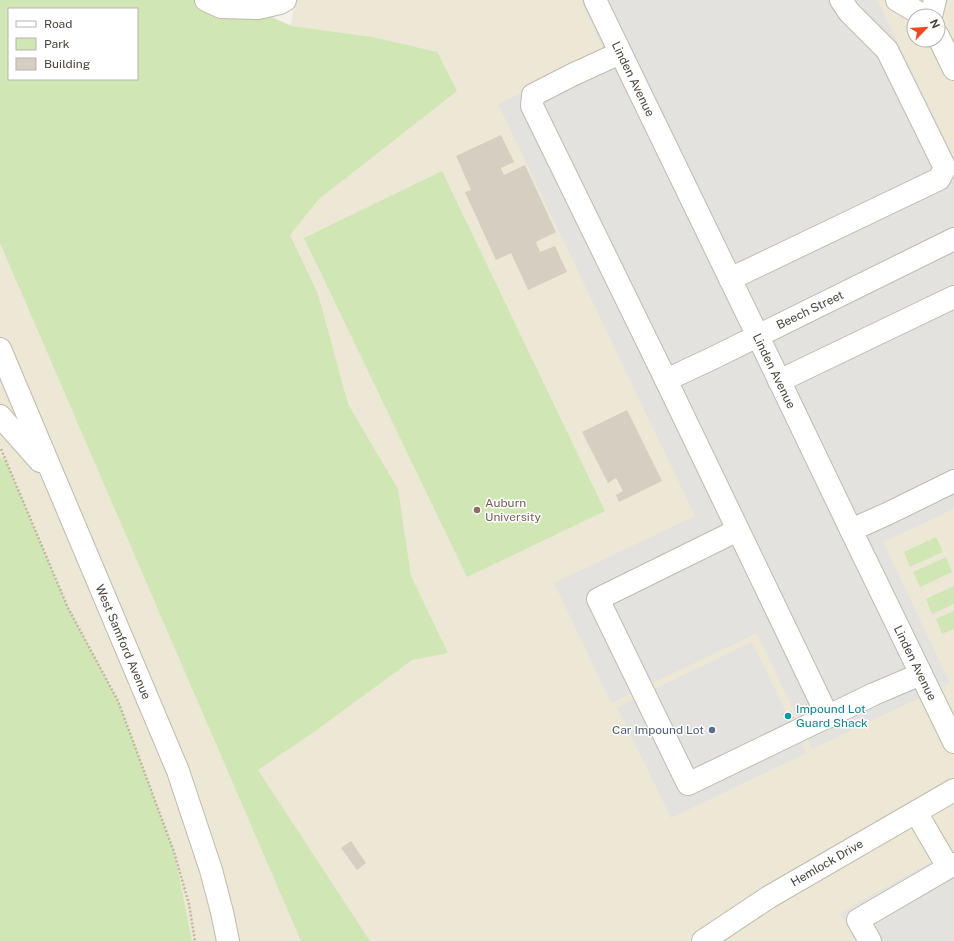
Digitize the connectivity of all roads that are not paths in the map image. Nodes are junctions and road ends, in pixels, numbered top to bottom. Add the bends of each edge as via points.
1 (206, 0) edge
2 (285, 0) edge
3 (841, 0) edge
4 (897, 0) edge
5 (601, 2) edge
6 (910, 8) edge
7 (944, 48) edge
8 (620, 53) junction
9 (954, 69) edge
10 (954, 239) edge
11 (730, 280) junction
12 (954, 296) edge
13 (758, 336) junction
14 (0, 349) edge
15 (666, 380) junction
16 (779, 381) junction
17 (0, 416) edge
18 (52, 475) junction
19 (954, 481) edge
20 (738, 530) junction
21 (851, 530) junction
22 (921, 674) junction
23 (828, 717) junction
24 (954, 742) edge
25 (954, 790) edge
26 (916, 812) junction
27 (951, 865) edge
28 (228, 941) edge
29 (703, 941) edge
30 (870, 941) edge

1 - 2 street via 220,7 258,8
3 - 11 street via 848,12 887,50 945,168 940,179
4 - 6 street
5 - 8 street, Linden Avenue
7 - 9 street
8 - 11 street, Linden Avenue
8 - 15 street via 533,95 532,106
10 - 13 street, Beech Street
11 - 13 street, Linden Avenue
12 - 16 street
13 - 15 street, Beech Street
13 - 16 street, Linden Avenue
14 - 18 street, West Samford Avenue
15 - 20 street
16 - 21 street, Linden Avenue
17 - 18 street
18 - 28 street, West Samford Avenue via 178,771 211,870
19 - 21 street
20 - 23 street
20 - 23 street via 598,600 688,784
21 - 22 street, Linden Avenue
22 - 23 street
22 - 24 street, Linden Avenue
25 - 26 street, Hemlock Drive
26 - 27 street
26 - 29 street, Hemlock Drive via 769,897
27 - 30 street via 858,920

